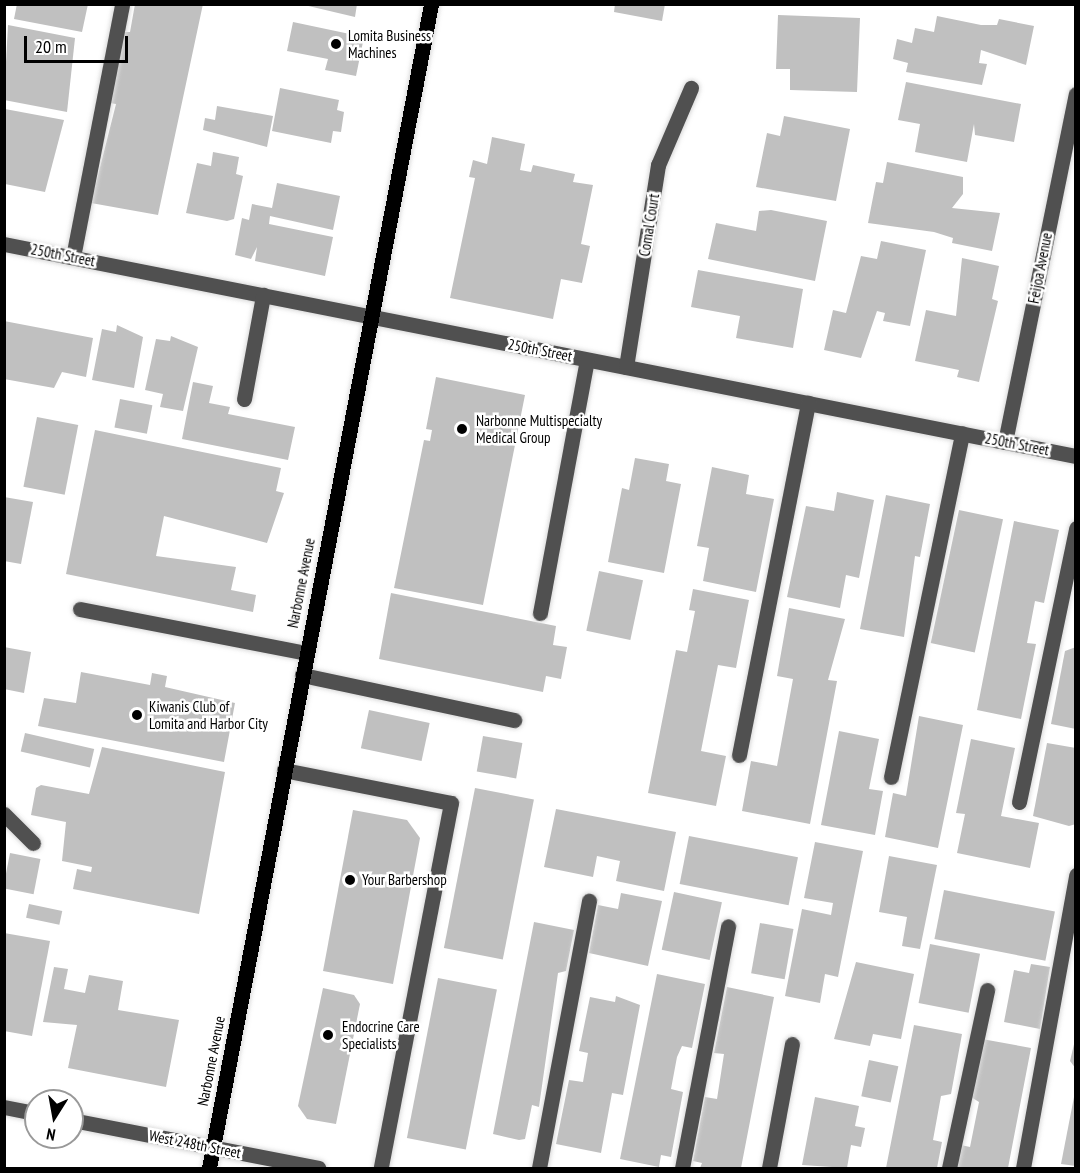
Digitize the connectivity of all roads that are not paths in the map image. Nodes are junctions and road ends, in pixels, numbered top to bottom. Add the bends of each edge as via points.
1 (122, 4) edge
2 (431, 4) edge
3 (691, 88) dead end
4 (1076, 94) edge
5 (4, 244) edge
6 (73, 257) junction
7 (263, 295) junction
8 (370, 316) junction
9 (587, 360) junction
10 (626, 367) junction
11 (244, 399) dead end
12 (808, 403) junction
13 (962, 433) junction
14 (1005, 442) junction
15 (1076, 456) edge
16 (1076, 528) edge
17 (80, 609) dead end
18 (540, 613) dead end
19 (306, 653) junction
20 (302, 675) junction
21 (514, 720) dead end
22 (739, 755) dead end
23 (284, 770) junction
24 (891, 777) dead end
25 (1019, 802) dead end
26 (4, 814) edge
27 (33, 843) dead end
28 (1076, 875) edge
29 (589, 901) dead end
30 (728, 926) dead end
31 (987, 990) dead end
32 (792, 1044) dead end
33 (4, 1107) edge
34 (24, 1111) edge
35 (84, 1122) edge
36 (213, 1148) junction
37 (209, 1168) edge
38 (318, 1168) edge
39 (381, 1168) edge
40 (539, 1168) edge
41 (682, 1168) edge
42 (770, 1168) edge
43 (949, 1168) edge
44 (1023, 1168) edge

1 - 6 street
2 - 8 main road, Narbonne Avenue
3 - 10 street, Comal Court via 658,165
4 - 14 street, Feijoa Avenue
5 - 6 street, 250th Street
6 - 7 street, 250th Street
7 - 8 street, 250th Street
7 - 11 street
8 - 9 street, 250th Street
8 - 19 main road, Narbonne Avenue
9 - 10 street, 250th Street
9 - 18 street
10 - 12 street, 250th Street
12 - 13 street, 250th Street
12 - 22 street
13 - 14 street, 250th Street
13 - 24 street
14 - 15 street, 250th Street
16 - 25 street
17 - 19 street
19 - 20 main road, Narbonne Avenue
20 - 21 street
20 - 23 main road, Narbonne Avenue
23 - 36 main road, Narbonne Avenue
23 - 39 street via 451,802
26 - 27 street
28 - 44 street
29 - 40 street
30 - 41 street
31 - 43 street
32 - 42 street
33 - 34 street
35 - 36 street, West 248th Street
36 - 37 main road, Narbonne Avenue
36 - 38 street, West 248th Street

